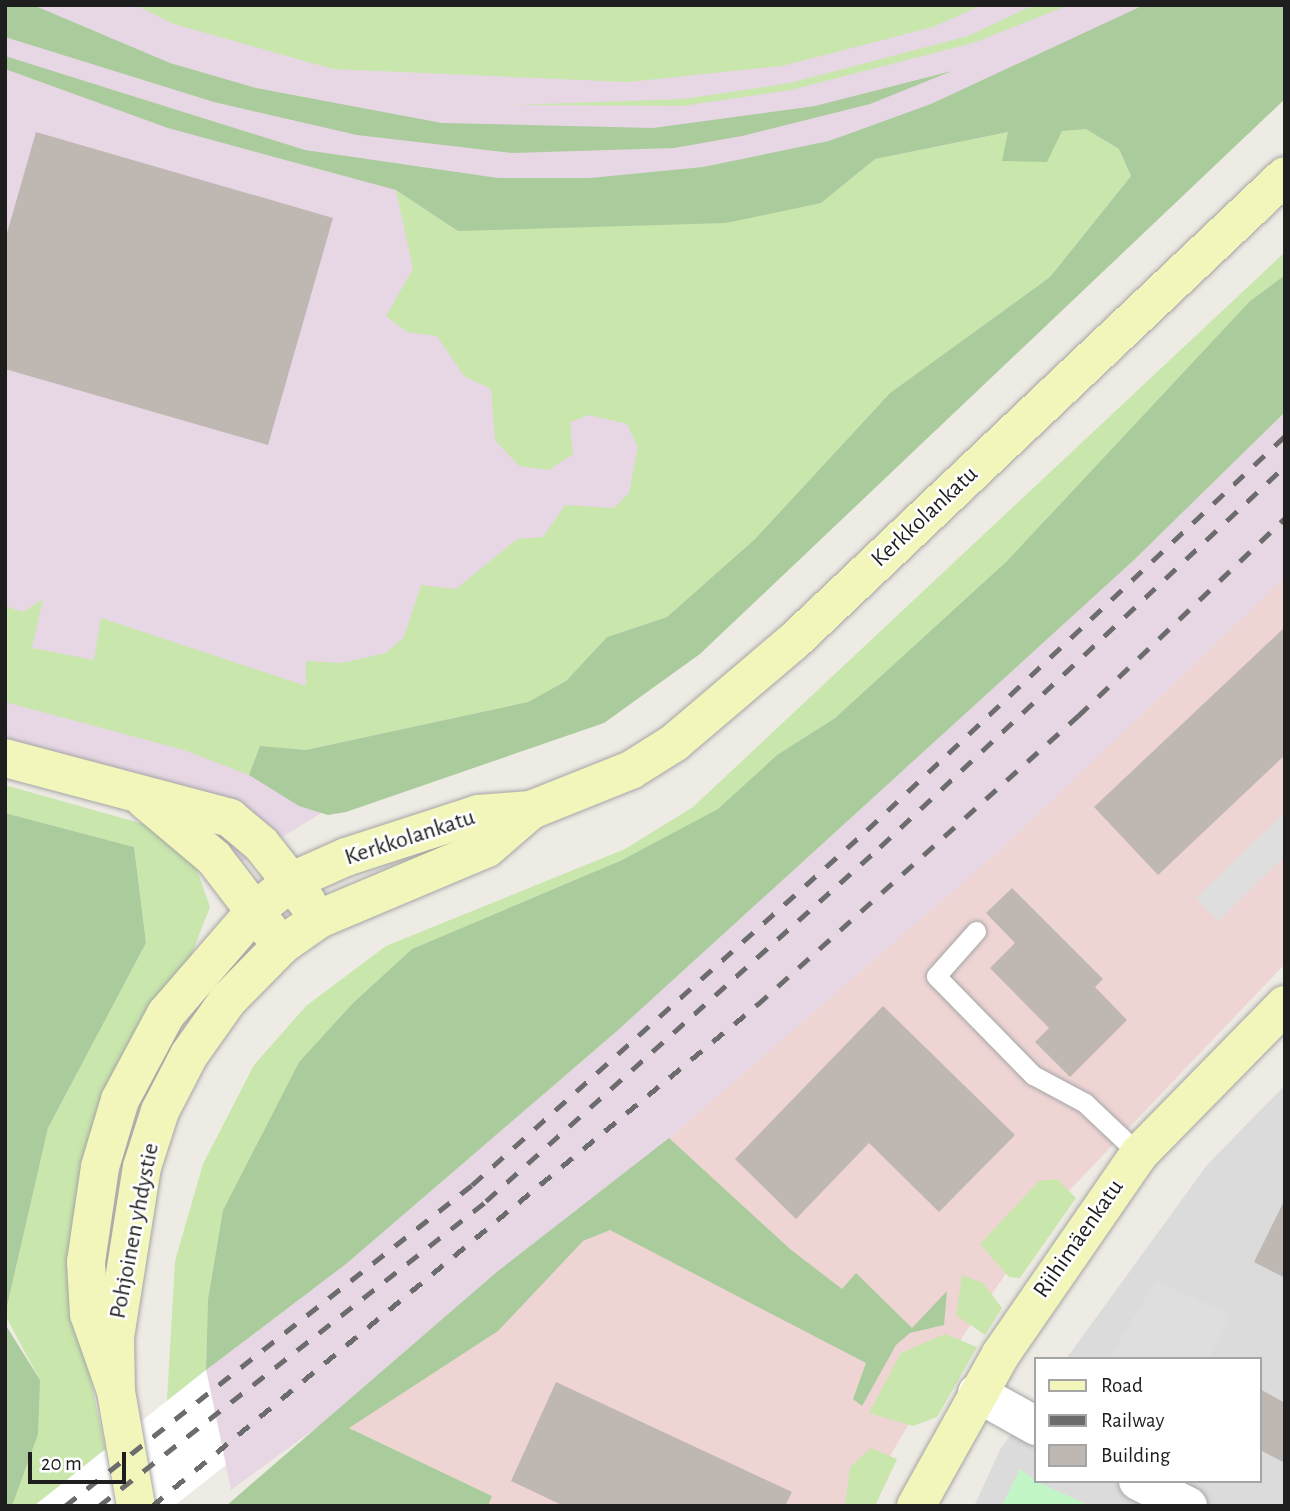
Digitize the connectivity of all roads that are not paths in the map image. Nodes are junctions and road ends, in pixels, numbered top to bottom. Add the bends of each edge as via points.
1 (1285, 176) edge
2 (5, 758) edge
3 (134, 792) junction
4 (531, 810) junction
5 (292, 881) junction
6 (255, 911) junction
7 (319, 919) junction
8 (976, 932) dead end
9 (282, 945) junction
10 (1285, 1005) edge
11 (1139, 1154) junction
12 (116, 1391) junction
13 (977, 1392) junction
14 (1034, 1425) edge
15 (1142, 1483) edge
16 (136, 1506) edge
17 (916, 1506) edge
18 (1188, 1506) edge

1 - 4 main road, Kerkkolankatu via 714,714 631,770
2 - 3 main road
3 - 5 main road via 230,818
3 - 6 main road via 183,826
4 - 5 main road, Kerkkolankatu via 478,814 346,857
4 - 7 main road, Kerkkolankatu via 487,848
5 - 6 main road, Kerkkolankatu
5 - 7 main road
6 - 9 main road
6 - 12 main road, Pohjoinen yhdystie via 166,1014 120,1100 100,1167 86,1262 89,1314
7 - 9 main road, Kerkkolankatu
8 - 11 lane via 936,976 1033,1075 1085,1103
9 - 12 main road, Pohjoinen yhdystie via 228,1000 160,1111 142,1167 124,1274
10 - 11 main road, Riihimäenkatu
11 - 13 main road, Riihimäenkatu
12 - 16 main road, Pohjoinen yhdystie
13 - 14 street
13 - 17 main road, Riihimäenkatu
15 - 18 street

